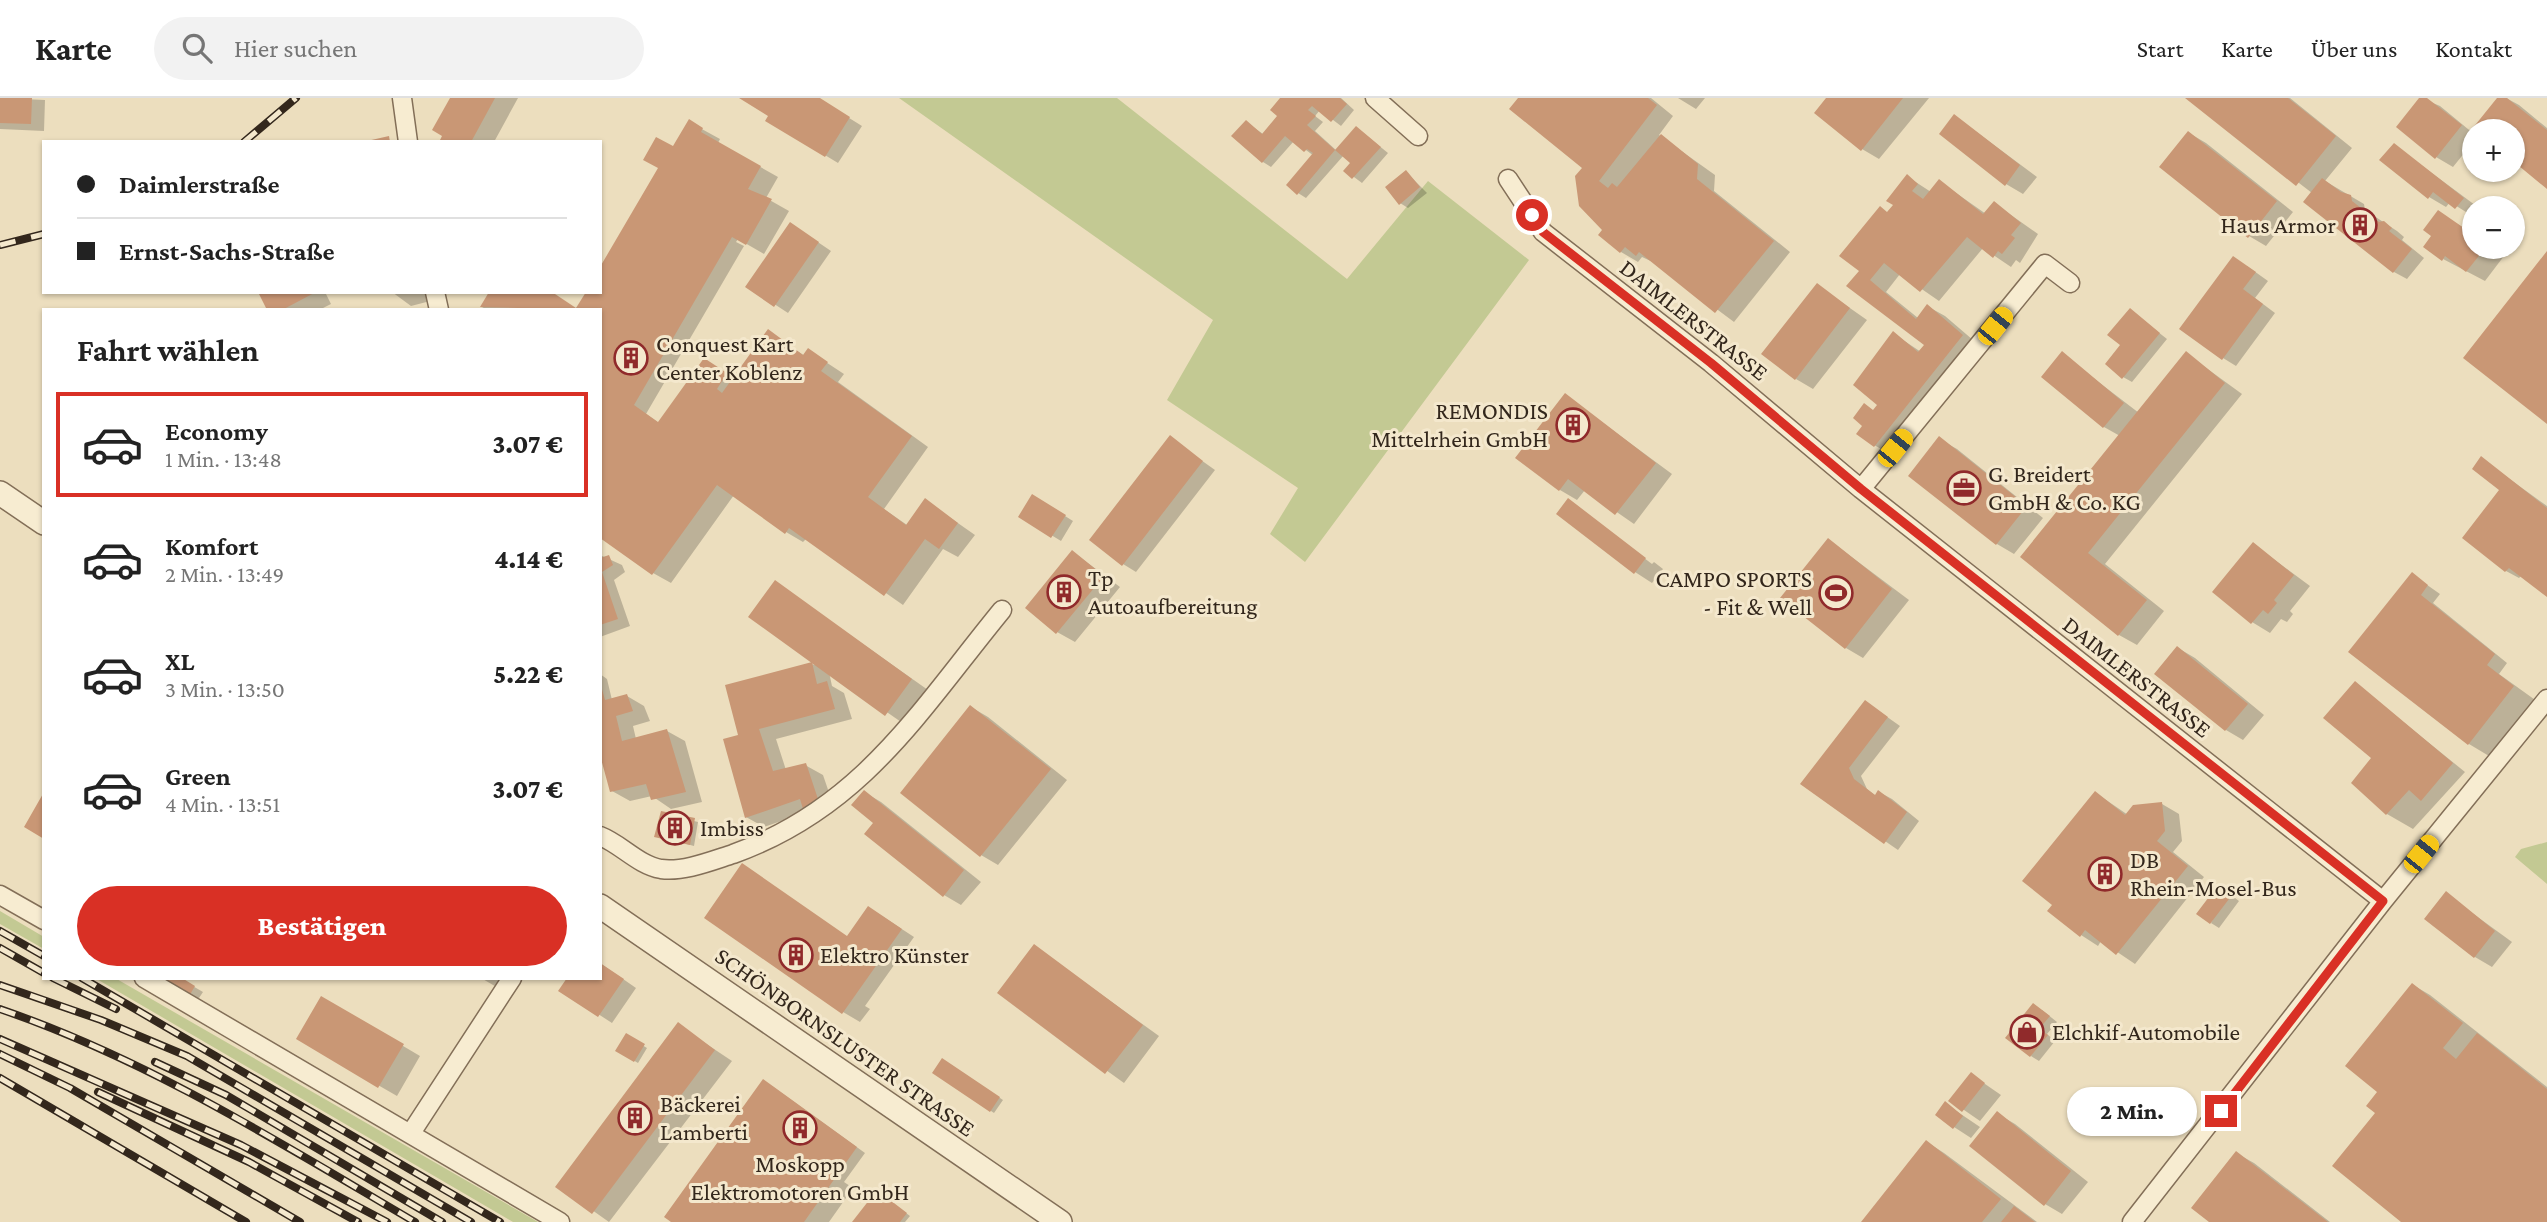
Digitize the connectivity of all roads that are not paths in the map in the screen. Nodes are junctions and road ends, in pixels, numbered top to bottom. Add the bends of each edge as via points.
1 (402, 98) edge
2 (1375, 98) edge
3 (1418, 136) dead end
4 (408, 140) edge
5 (1508, 179) dead end
6 (2070, 282) dead end
7 (1861, 489) junction
8 (0, 493) edge
9 (42, 522) edge
10 (1002, 610) dead end
11 (2547, 699) edge
12 (602, 837) edge
13 (0, 895) edge
14 (2383, 901) junction
15 (602, 907) edge
16 (42, 919) edge
17 (147, 980) edge
18 (511, 980) edge
19 (411, 1133) junction
20 (560, 1222) edge
21 (1060, 1222) edge
22 (2132, 1222) edge

1 - 4 street
2 - 3 street
5 - 7 street, DAIMLERSTRASSE via 1543,232 1711,363
6 - 7 street via 2045,264
7 - 14 street, DAIMLERSTRASSE
8 - 9 street
10 - 12 street via 870,770 841,795 780,834 721,858 663,869 649,866
11 - 14 street
13 - 16 street
14 - 22 street
15 - 21 street, SCHÖNBORNSLUSTER STRASSE
17 - 19 street
18 - 19 street
19 - 20 street

